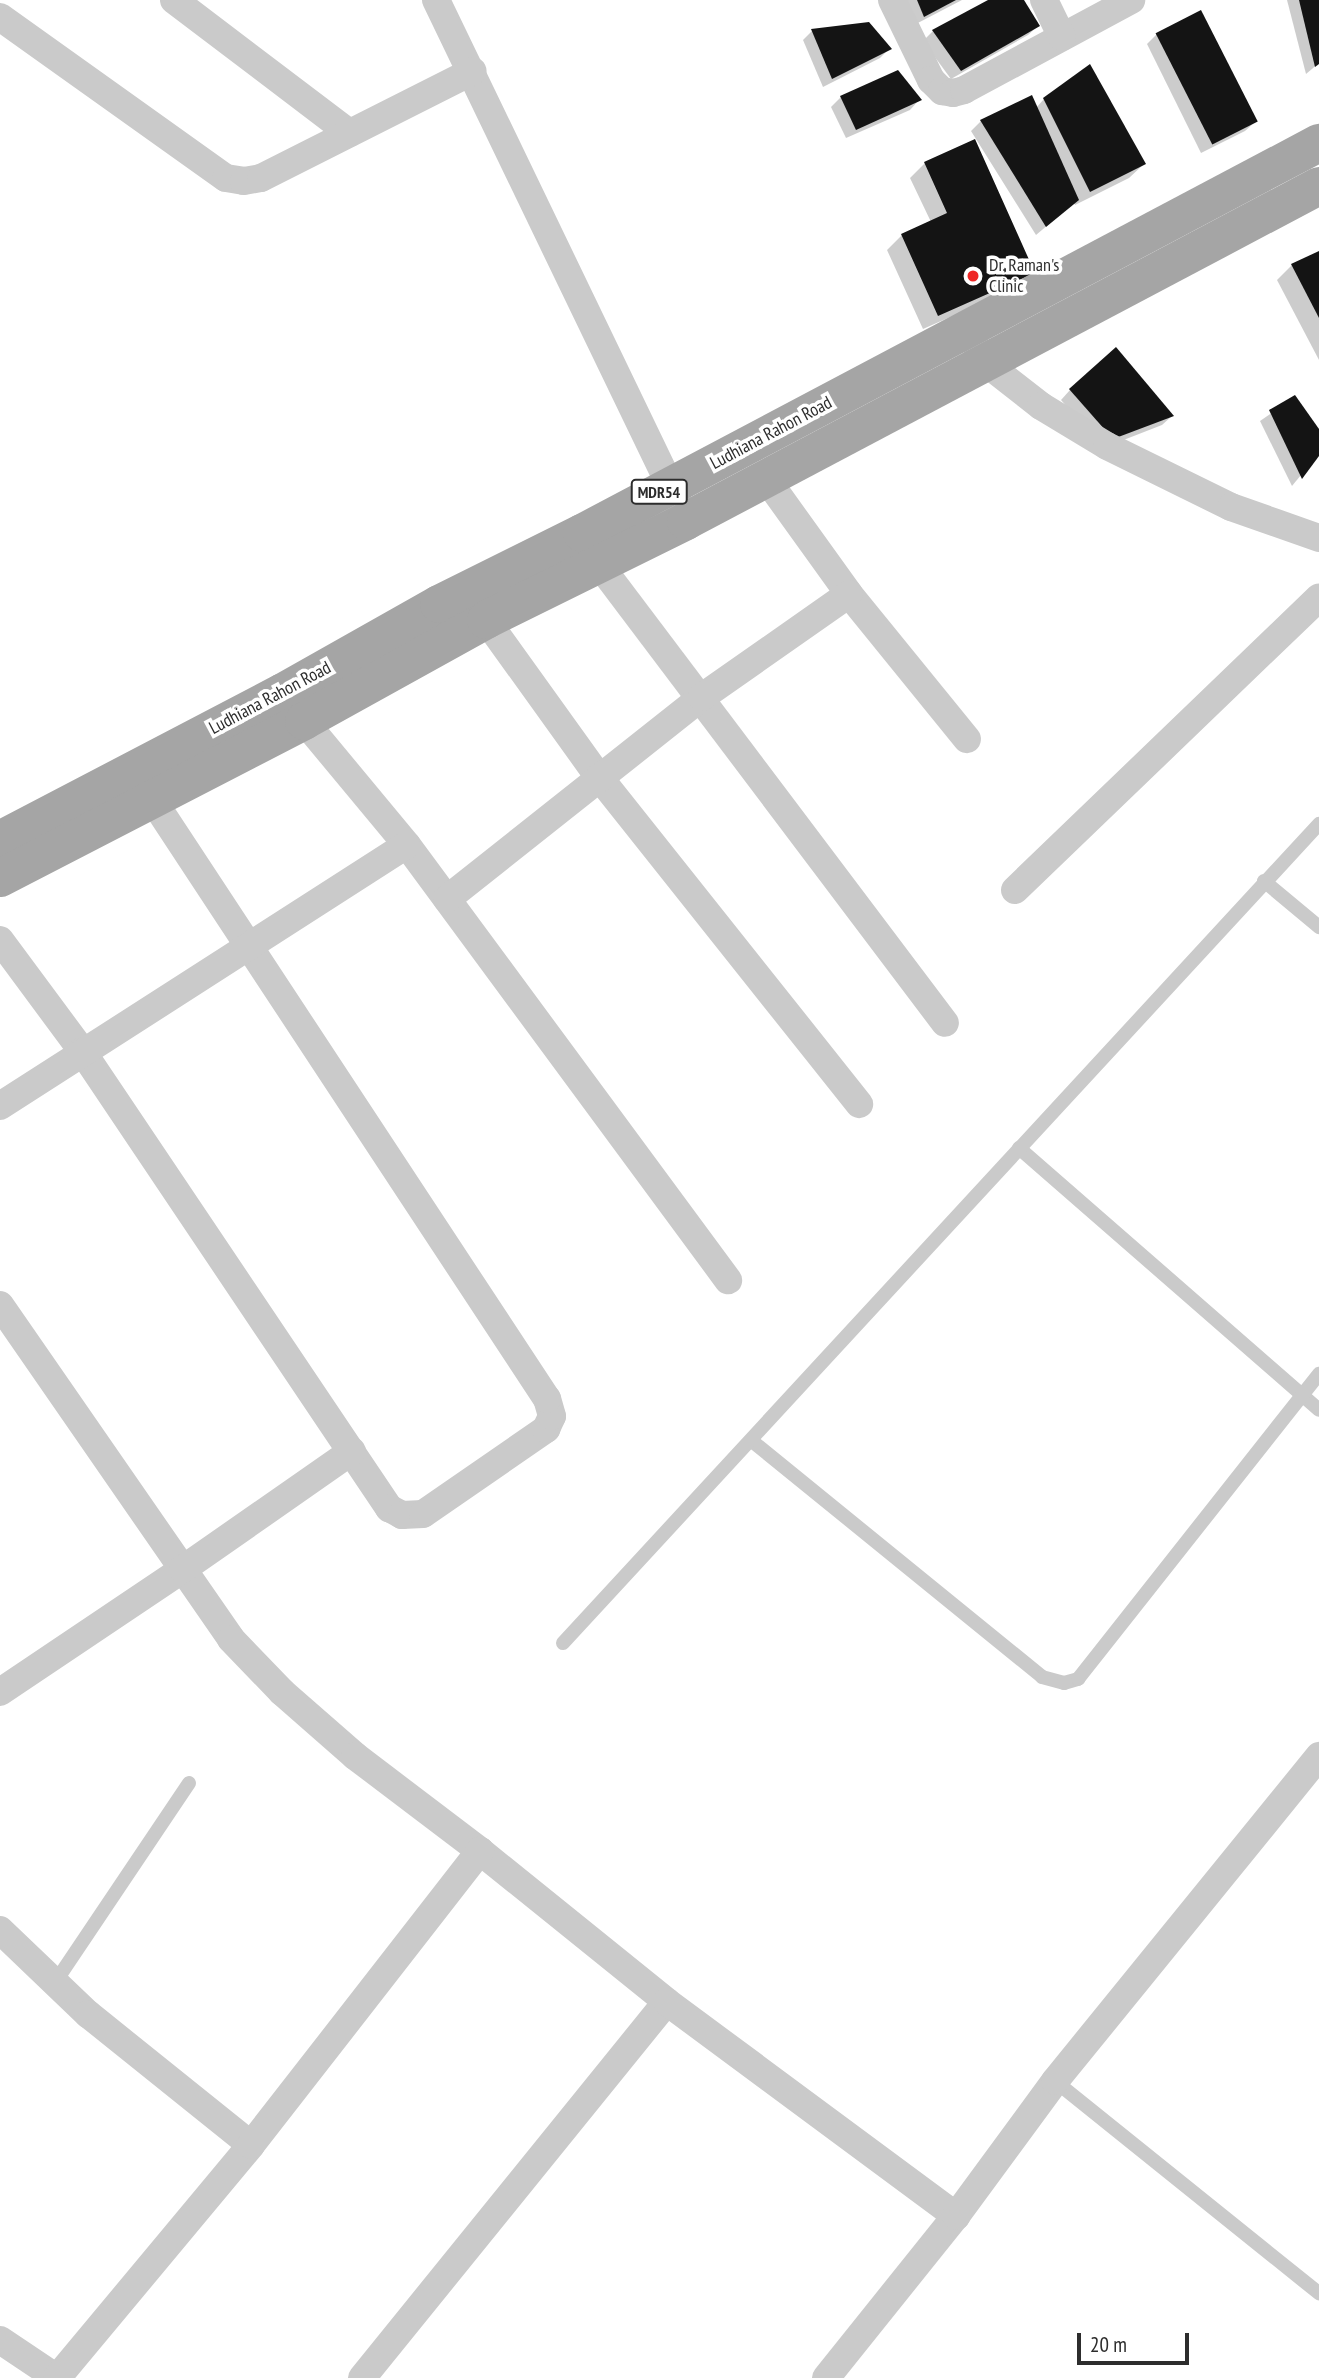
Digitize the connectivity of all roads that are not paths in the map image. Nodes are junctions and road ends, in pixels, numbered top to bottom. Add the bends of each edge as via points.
1 (174, 0) edge
2 (436, 0) edge
3 (892, 0) edge
4 (1044, 0) edge
5 (1130, 0) edge
6 (0, 17) edge
7 (1062, 37) junction
8 (472, 71) junction
9 (349, 133) junction
10 (1319, 143) edge
11 (1319, 186) edge
12 (965, 329) junction
13 (986, 363) junction
14 (765, 477) junction
15 (670, 486) junction
16 (686, 521) junction
17 (1319, 538) edge
18 (598, 563) junction
19 (849, 594) junction
20 (1319, 597) edge
21 (486, 620) junction
22 (702, 697) junction
23 (304, 721) junction
24 (967, 739) dead end
25 (599, 776) junction
26 (152, 799) junction
27 (1319, 824) edge
28 (0, 840) edge
29 (407, 845) junction
30 (0, 878) edge
31 (1264, 881) junction
32 (1015, 890) dead end
33 (447, 899) junction
34 (1319, 927) edge
35 (0, 940) edge
36 (250, 944) junction
37 (945, 1023) dead end
38 (82, 1051) junction
39 (859, 1104) dead end
40 (0, 1106) edge
41 (1019, 1148) junction
42 (728, 1280) dead end
43 (0, 1305) edge
44 (1319, 1374) edge
45 (1302, 1396) junction
46 (1319, 1410) edge
47 (752, 1441) junction
48 (352, 1451) junction
49 (183, 1569) junction
50 (563, 1643) dead end
51 (0, 1692) edge
52 (1319, 1756) edge
53 (189, 1783) dead end
54 (480, 1851) junction
55 (0, 1930) edge
56 (54, 1984) junction
57 (667, 2002) junction
58 (1055, 2081) junction
59 (251, 2145) junction
60 (956, 2216) junction
61 (1319, 2293) edge
62 (0, 2340) edge
63 (57, 2378) edge
64 (362, 2378) edge
65 (826, 2378) edge

1 - 9 street
2 - 8 street
3 - 7 street via 930,80 942,91 964,90
4 - 7 street
5 - 7 street
6 - 9 street via 226,178 261,178
8 - 9 street
8 - 15 street
10 - 12 main road, Ludhiana Rahon Road / MDR54
11 - 13 main road, Ludhiana Rahon Road / MDR54
12 - 13 street
12 - 15 main road, Ludhiana Rahon Road / MDR54
13 - 14 main road, Ludhiana Rahon Road / MDR54
13 - 17 street via 1041,406 1107,446 1231,507
14 - 16 main road, Ludhiana Rahon Road / MDR54
14 - 19 street
15 - 16 street
15 - 28 main road, Ludhiana Rahon Road / MDR54 via 439,604
16 - 18 main road, Ludhiana Rahon Road / MDR54
18 - 21 main road, Ludhiana Rahon Road / MDR54
18 - 22 street
19 - 22 street
19 - 24 street
20 - 32 street
21 - 23 main road, Ludhiana Rahon Road / MDR54
21 - 25 street
22 - 25 street
22 - 37 street
23 - 26 main road, Ludhiana Rahon Road / MDR54
23 - 29 street
25 - 33 street
25 - 39 street
26 - 30 main road, Ludhiana Rahon Road / MDR54
26 - 36 street
27 - 31 lane
29 - 33 street
29 - 36 street
31 - 34 lane
31 - 41 lane
33 - 42 street
35 - 38 street
36 - 38 street
36 - 48 street via 547,1399 552,1416 546,1429 415,1516 389,1508
38 - 40 street
38 - 48 street
41 - 45 lane
41 - 47 lane
43 - 49 street
44 - 45 lane
45 - 46 lane
45 - 47 lane via 1078,1679 1064,1683 1042,1677
47 - 50 lane
48 - 49 street
49 - 51 street
49 - 54 street via 231,1639 282,1692
52 - 58 street
53 - 56 lane
54 - 57 street
54 - 59 street
55 - 56 street
56 - 59 street
57 - 60 street
57 - 64 street
58 - 60 street
58 - 61 lane
59 - 63 street
60 - 65 street
62 - 63 street

